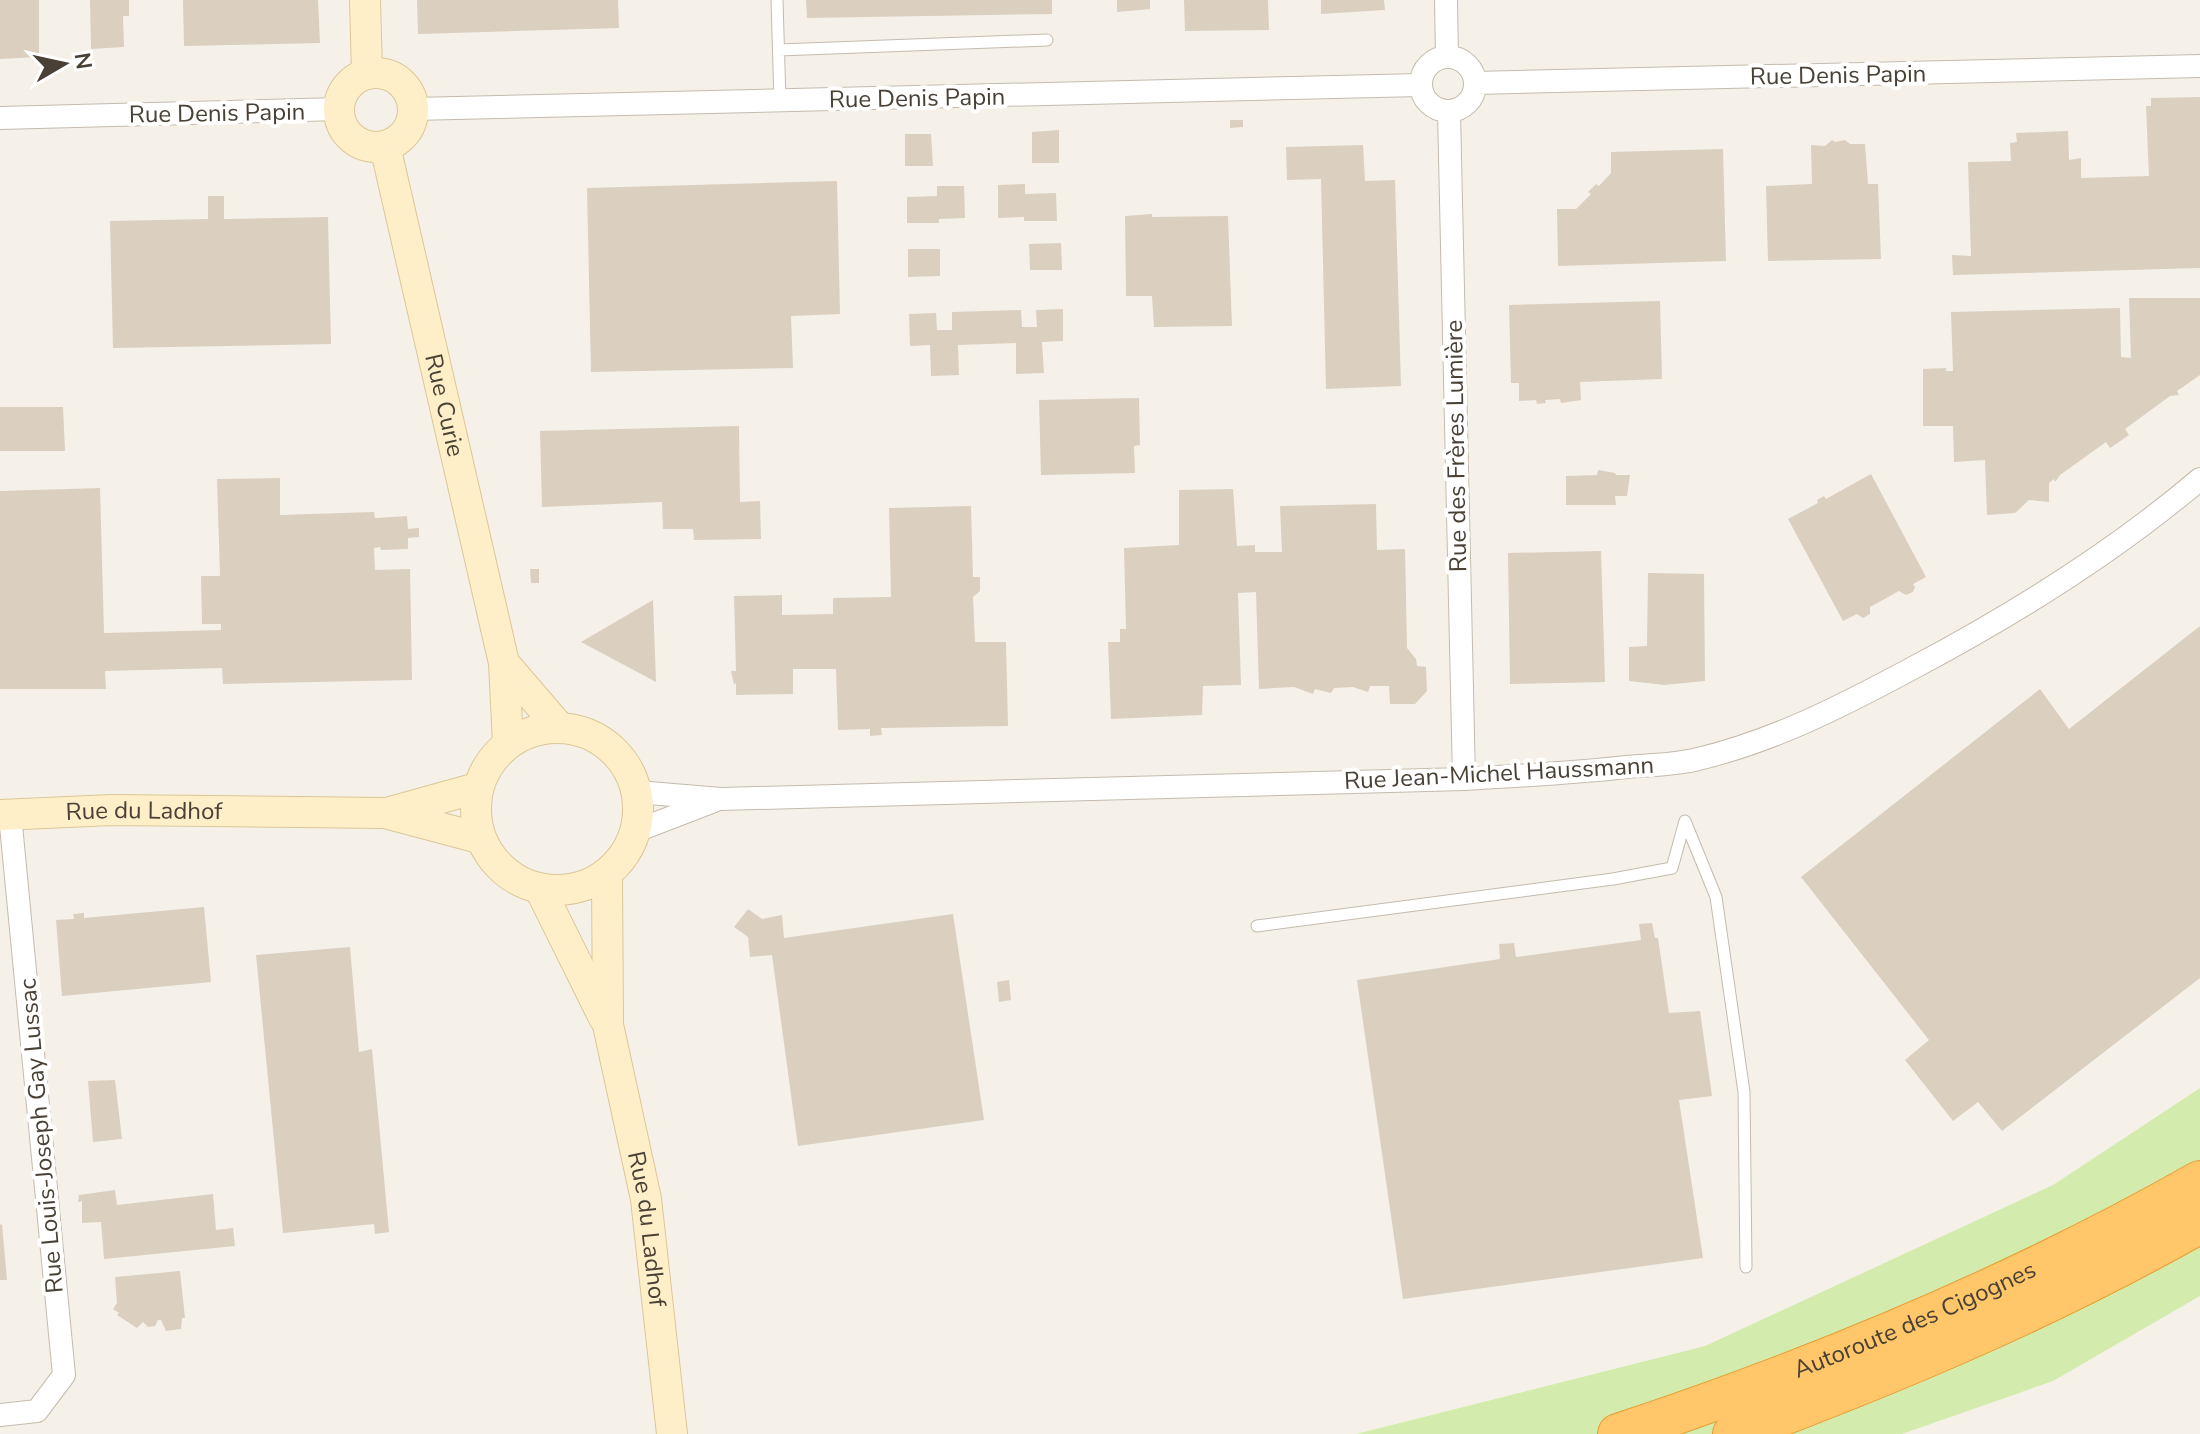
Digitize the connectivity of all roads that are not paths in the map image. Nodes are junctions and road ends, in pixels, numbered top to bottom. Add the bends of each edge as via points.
1 (365, 0) edge
2 (777, 0) edge
3 (1446, 0) edge
4 (1047, 40) dead end
5 (779, 50) junction
6 (1447, 56) junction
7 (2200, 66) edge
8 (367, 73) junction
9 (1475, 83) junction
10 (1420, 85) junction
11 (780, 101) junction
12 (339, 109) junction
13 (413, 109) junction
14 (1449, 112) junction
15 (0, 118) edge
16 (385, 146) junction
17 (2200, 479) edge
18 (504, 663) junction
19 (559, 727) junction
20 (508, 744) junction
21 (1464, 779) junction
22 (477, 788) junction
23 (637, 792) junction
24 (721, 799) junction
25 (385, 813) junction
26 (5, 815) edge
27 (636, 831) junction
28 (479, 838) junction
29 (607, 875) junction
30 (541, 891) junction
31 (1257, 926) dead end
32 (608, 1025) junction
33 (2200, 1181) edge
34 (2200, 1223) edge
35 (1746, 1267) dead end
36 (0, 1415) edge
37 (672, 1434) edge
38 (1618, 1434) edge
39 (1733, 1434) edge

1 - 8 main road
2 - 5 lane
3 - 6 street
4 - 5 lane
5 - 11 lane
6 - 9 street via 1467,64
6 - 10 street via 1428,65
7 - 9 street, Rue Denis Papin
8 - 12 main road via 347,86
8 - 13 main road via 393,77 404,85
9 - 14 street via 1468,103
10 - 11 street, Rue Denis Papin
10 - 14 street via 1429,104
11 - 13 street, Rue Denis Papin
12 - 15 street, Rue Denis Papin
12 - 16 main road via 353,139
13 - 16 main road via 406,133
14 - 21 street, Rue des Frères Lumière
16 - 18 main road, Rue Curie
17 - 21 street, Rue Jean-Michel Haussmann via 1999,621 1823,716 1693,760
18 - 19 main road, Rue Curie
18 - 20 main road, Rue Curie
19 - 20 main road via 532,731
19 - 23 main road via 609,746 627,767
20 - 22 main road via 489,763
21 - 24 street, Rue Jean-Michel Haussmann
22 - 25 main road, Rue du Ladhof
22 - 28 main road
23 - 24 street, Rue Jean-Michel Haussmann
23 - 27 main road
24 - 27 street, Rue Jean-Michel Haussmann
25 - 26 main road, Rue du Ladhof via 112,810
25 - 28 main road, Rue du Ladhof
26 - 36 street, Rue Louis-Joseph Gay Lussac via 64,1375 37,1411
27 - 29 main road via 625,855
28 - 30 main road via 503,872
29 - 30 main road via 576,890
29 - 32 main road, Rue du Ladhof
30 - 32 main road, Rue du Ladhof
31 - 35 lane via 1672,868 1685,821 1716,897 1744,1092
32 - 37 main road, Rue du Ladhof via 646,1199
33 - 38 highway, Autoroute des Cigognes via 2047,1262 1914,1323 1821,1363
34 - 39 highway, Autoroute des Cigognes via 2067,1294 1942,1352

